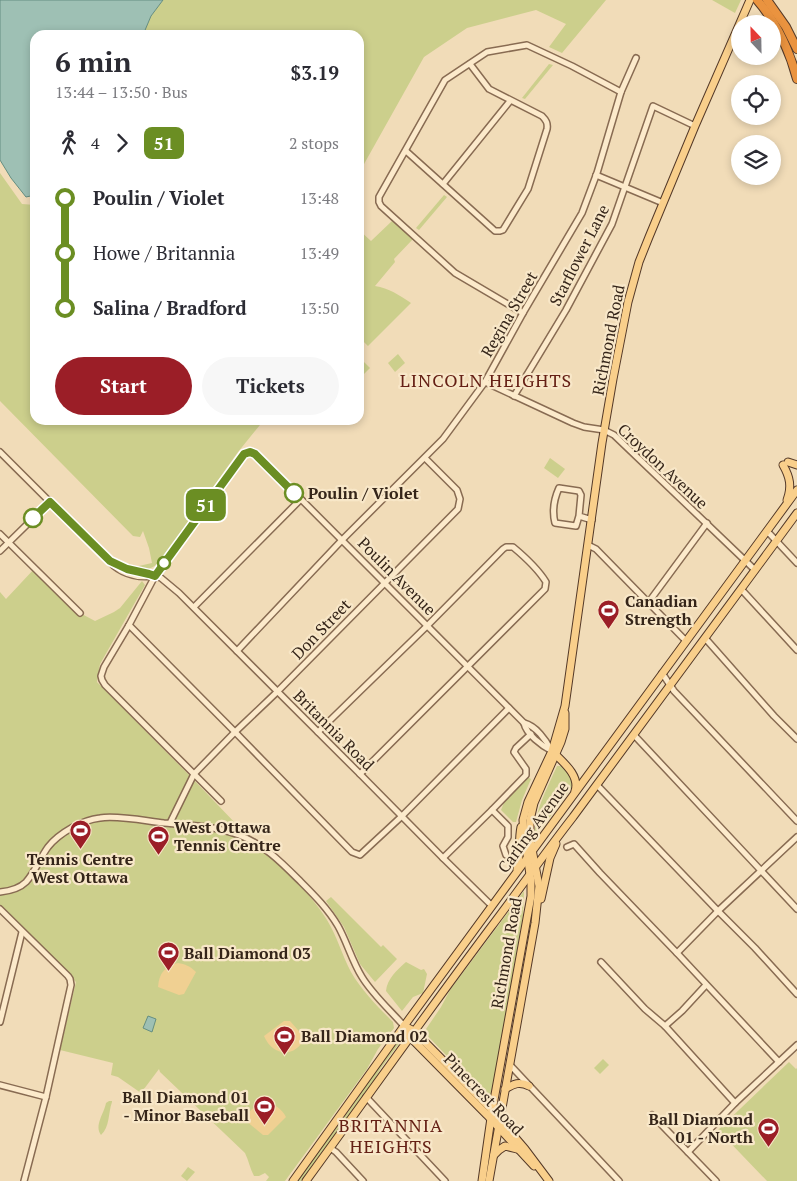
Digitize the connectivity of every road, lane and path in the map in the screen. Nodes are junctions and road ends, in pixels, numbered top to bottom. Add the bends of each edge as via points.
1 (750, 0) edge
2 (757, 0) edge
3 (767, 0) edge
4 (797, 49) edge
5 (636, 58) dead end
6 (470, 64) junction
7 (797, 79) edge
8 (622, 92) junction
9 (510, 101) junction
10 (695, 126) junction
11 (406, 152) junction
12 (596, 175) junction
13 (443, 184) junction
14 (624, 187) junction
15 (664, 203) junction
16 (522, 313) junction
17 (485, 382) junction
18 (514, 396) junction
19 (604, 430) junction
20 (0, 452) edge
21 (425, 458) junction
22 (797, 466) edge
23 (797, 490) edge
24 (301, 499) junction
25 (50, 502) junction
26 (786, 505) junction
27 (797, 513) edge
28 (579, 516) junction
29 (592, 520) junction
30 (707, 523) junction
31 (767, 531) junction
32 (0, 534) edge
33 (342, 540) junction
34 (776, 541) junction
35 (8, 542) junction
36 (588, 545) junction
37 (0, 551) edge
38 (745, 560) junction
39 (797, 563) edge
40 (755, 570) junction
41 (155, 576) junction
42 (384, 583) junction
43 (741, 589) junction
44 (648, 602) junction
45 (194, 607) junction
46 (80, 614) dead end
47 (129, 625) junction
48 (427, 626) junction
49 (705, 638) junction
50 (686, 641) junction
51 (797, 650) edge
52 (237, 651) junction
53 (468, 667) junction
54 (662, 673) junction
55 (670, 685) junction
56 (278, 692) junction
57 (509, 708) junction
58 (524, 723) junction
59 (235, 732) junction
60 (318, 732) junction
61 (531, 734) junction
62 (634, 735) junction
63 (797, 739) edge
64 (554, 753) junction
65 (593, 768) junction
66 (571, 772) junction
67 (194, 774) junction
68 (360, 774) junction
69 (597, 785) junction
70 (574, 794) junction
71 (221, 801) dead end
72 (492, 810) junction
73 (402, 816) junction
74 (573, 817) junction
75 (523, 820) junction
76 (797, 822) edge
77 (170, 823) junction
78 (797, 837) edge
79 (567, 847) dead end
80 (532, 851) junction
81 (506, 855) dead end
82 (443, 858) junction
83 (527, 858) junction
84 (536, 866) junction
85 (761, 871) junction
86 (530, 873) junction
87 (512, 879) junction
88 (0, 892) edge
89 (492, 906) junction
90 (0, 909) edge
91 (797, 909) edge
92 (718, 911) junction
93 (535, 923) junction
94 (22, 932) junction
95 (677, 953) junction
96 (520, 957) junction
97 (529, 957) junction
98 (601, 962) dead end
99 (706, 985) junction
100 (797, 994) edge
101 (0, 1022) edge
102 (404, 1026) junction
103 (665, 1026) junction
104 (412, 1034) junction
105 (797, 1045) edge
106 (779, 1062) junction
107 (510, 1066) junction
108 (0, 1085) edge
109 (529, 1086) junction
110 (506, 1089) junction
111 (46, 1097) junction
112 (366, 1097) junction
113 (736, 1103) junction
114 (492, 1111) junction
115 (652, 1115) dead end
116 (491, 1120) junction
117 (500, 1120) junction
118 (498, 1128) junction
119 (330, 1148) junction
120 (518, 1149) junction
121 (688, 1152) junction
122 (494, 1155) junction
123 (24, 1181) edge
124 (293, 1181) edge
125 (306, 1181) edge
126 (363, 1181) edge
127 (445, 1181) edge
128 (482, 1181) edge
129 (489, 1181) edge
130 (549, 1181) edge
131 (619, 1181) edge
132 (716, 1181) edge

1 - 10 main road, Richmond Road
2 - 7 highway via 782,37
3 - 4 highway
5 - 8 street, Regina Street
6 - 8 street via 491,50 527,45
6 - 9 street via 489,89
6 - 11 street via 445,80
8 - 12 street, Regina Street
9 - 13 street
9 - 13 street via 542,116 548,124 528,189 503,230 495,231
10 - 14 street, Starflower Lane via 653,106
10 - 15 main road, Richmond Road
11 - 13 street
11 - 16 street via 380,197 381,206 455,273
12 - 14 street
12 - 16 street, Regina Street via 582,213
14 - 15 street
14 - 18 street, Starflower Lane via 612,224 600,247
15 - 19 main road, Richmond Road via 639,262 628,302
16 - 17 street, Regina Street
17 - 18 street, Croydon Avenue
17 - 21 street, Regina Street
18 - 19 street, Croydon Avenue via 573,423
19 - 29 main road, Richmond Road
19 - 30 street, Croydon Avenue via 614,435
20 - 25 street, Britannia Road
21 - 33 street, Regina Street
21 - 42 street, Don Street via 457,490 460,498 458,509
22 - 26 main road via 786,463 790,482
23 - 26 main road, Carling Avenue
24 - 33 street, Poulin Avenue
24 - 41 street, Poulin Avenue via 253,453 244,454
24 - 45 street
25 - 35 street
25 - 41 street, Britannia Road via 110,561
26 - 31 main road, Carling Avenue
27 - 34 main road, Carling Avenue
28 - 28 street via 581,495 578,491 559,488 555,496 555,523 576,526
28 - 29 street
29 - 36 main road, Richmond Road
30 - 38 street, Croydon Avenue
30 - 44 street
31 - 34 street
31 - 38 main road, Carling Avenue
32 - 35 street
33 - 42 street, Poulin Avenue
33 - 52 street, Regina Street
34 - 39 street
34 - 40 main road, Carling Avenue
35 - 37 street
35 - 46 street
36 - 44 street via 596,549
36 - 64 main road, Richmond Road via 565,706
38 - 40 street, Croydon Avenue
38 - 50 main road, Carling Avenue
40 - 43 main road, Carling Avenue
41 - 45 street, Britannia Road
41 - 47 street
42 - 48 street, Poulin Avenue
42 - 56 street, Don Street
43 - 49 main road, Carling Avenue
43 - 51 street
44 - 50 street
45 - 52 street, Britannia Road
47 - 59 street
47 - 67 street via 104,667 102,680
48 - 53 street, Poulin Avenue
48 - 53 street via 506,547 513,547 522,555 542,576 545,588
48 - 60 street
49 - 55 main road, Carling Avenue
49 - 63 street
50 - 54 main road, Carling Avenue
52 - 56 street, Britannia Road
53 - 57 street, Poulin Avenue
53 - 68 street
54 - 55 street
54 - 65 main road, Carling Avenue
55 - 62 main road, Carling Avenue
55 - 76 street
56 - 59 street, Don Street
56 - 60 street, Britannia Road
57 - 58 street, Poulin Avenue
57 - 73 street
58 - 61 street, Poulin Avenue
58 - 64 street, Poulin Avenue via 530,724 547,741
59 - 67 street, Don Street
59 - 73 street via 352,852 360,855
60 - 68 street, Britannia Road
61 - 64 street, Poulin Avenue
61 - 72 street via 514,752 527,772
62 - 69 main road, Carling Avenue
62 - 85 street
64 - 66 main road, Poulin Avenue
64 - 75 main road, Richmond Road via 530,797
64 - 80 main road, Richmond Road via 532,808
65 - 66 main road via 581,774
65 - 70 main road, Carling Avenue
66 - 70 main road via 576,784
67 - 71 street
67 - 77 street, Don Street
68 - 73 street, Britannia Road
69 - 74 main road, Carling Avenue
69 - 92 street
70 - 80 main road, Carling Avenue
72 - 81 street via 508,826 508,837 503,846
72 - 82 street
73 - 82 street, Britannia Road
74 - 84 main road, Carling Avenue
74 - 93 main road via 551,854
75 - 83 main road, Richmond Road
75 - 87 main road via 519,863
77 - 88 street via 100,818 78,825 61,834 48,847 22,886
77 - 102 street via 228,831 255,842 272,854 325,907 339,928 362,977
78 - 85 street
79 - 95 street via 574,844
80 - 83 main road, Carling Avenue
80 - 84 main road, Richmond Road
82 - 89 street, Britannia Road
83 - 86 main road, Richmond Road
83 - 87 main road, Carling Avenue
84 - 86 main road, Carling Avenue
84 - 93 main road, Richmond Road
85 - 91 street
85 - 92 street
86 - 96 main road, Richmond Road via 531,896
86 - 104 main road, Carling Avenue
87 - 89 main road, Carling Avenue
89 - 102 main road, Carling Avenue
90 - 94 street
92 - 95 street
92 - 100 street
93 - 97 main road, Richmond Road
94 - 101 street
94 - 111 street via 70,979
95 - 99 street
96 - 97 main road
96 - 114 main road, Richmond Road
97 - 107 main road, Richmond Road
98 - 103 street
99 - 103 street
99 - 106 street
102 - 104 main road, Pinecrest Road
102 - 124 main road, Carling Avenue
103 - 113 street
104 - 112 main road, Carling Avenue
104 - 114 main road, Pinecrest Road via 477,1093
104 - 116 main road, Pinecrest Road
105 - 106 street
106 - 113 street
107 - 109 street
107 - 110 main road, Richmond Road
108 - 111 street
109 - 110 main road via 516,1083
109 - 131 street
110 - 117 main road, Richmond Road
111 - 123 street
112 - 119 main road, Carling Avenue
112 - 127 street
113 - 121 street
114 - 116 main road, Richmond Road
114 - 117 main road, Pinecrest Road
115 - 121 street
116 - 118 main road, Pinecrest Road
116 - 128 main road, Richmond Road
117 - 118 main road, Richmond Road
117 - 130 main road, Pinecrest Road
118 - 120 main road, Pinecrest Road
118 - 122 main road, Richmond Road
119 - 125 main road, Carling Avenue
119 - 126 street
120 - 122 main road via 505,1146
120 - 130 main road, Pinecrest Road
121 - 132 street
122 - 129 main road, Richmond Road

